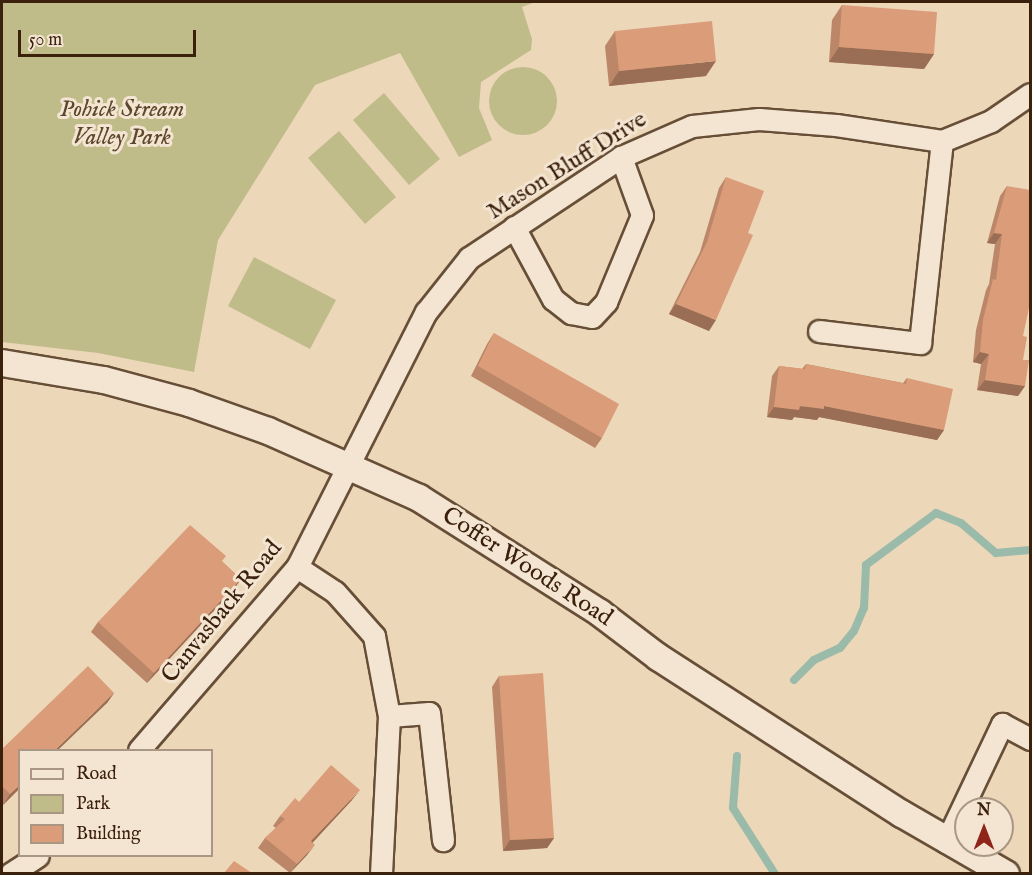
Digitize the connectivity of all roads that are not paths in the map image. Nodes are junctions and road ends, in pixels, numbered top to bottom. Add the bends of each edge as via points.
1 (1030, 94) edge
2 (942, 141) junction
3 (621, 157) junction
4 (514, 227) junction
5 (819, 331) dead end
6 (2, 363) edge
7 (346, 464) junction
8 (297, 567) junction
9 (388, 716) junction
10 (1030, 739) edge
11 (140, 749) edge
12 (443, 840) dead end
13 (946, 842) junction
14 (35, 857) edge
15 (10, 873) edge
16 (381, 873) edge
17 (1006, 873) edge

1 - 2 street via 992,121
2 - 3 street, Mason Bluff Drive via 836,125 735,119 664,135
2 - 5 street via 920,343
3 - 4 street, Mason Bluff Drive
3 - 4 street via 642,214 606,302 592,317 571,314 553,299
4 - 7 street, Mason Bluff Drive via 469,258 426,312
6 - 7 street, Coffer Woods Road via 104,380 189,403
7 - 8 street, Canvasback Road
7 - 13 street, Coffer Woods Road via 419,498 478,533 600,613 658,657
8 - 9 street via 335,592 374,636
8 - 11 street, Canvasback Road
9 - 12 street via 429,713
9 - 16 street
10 - 13 street via 1002,724
13 - 17 street, Coffer Woods Road
14 - 15 street

